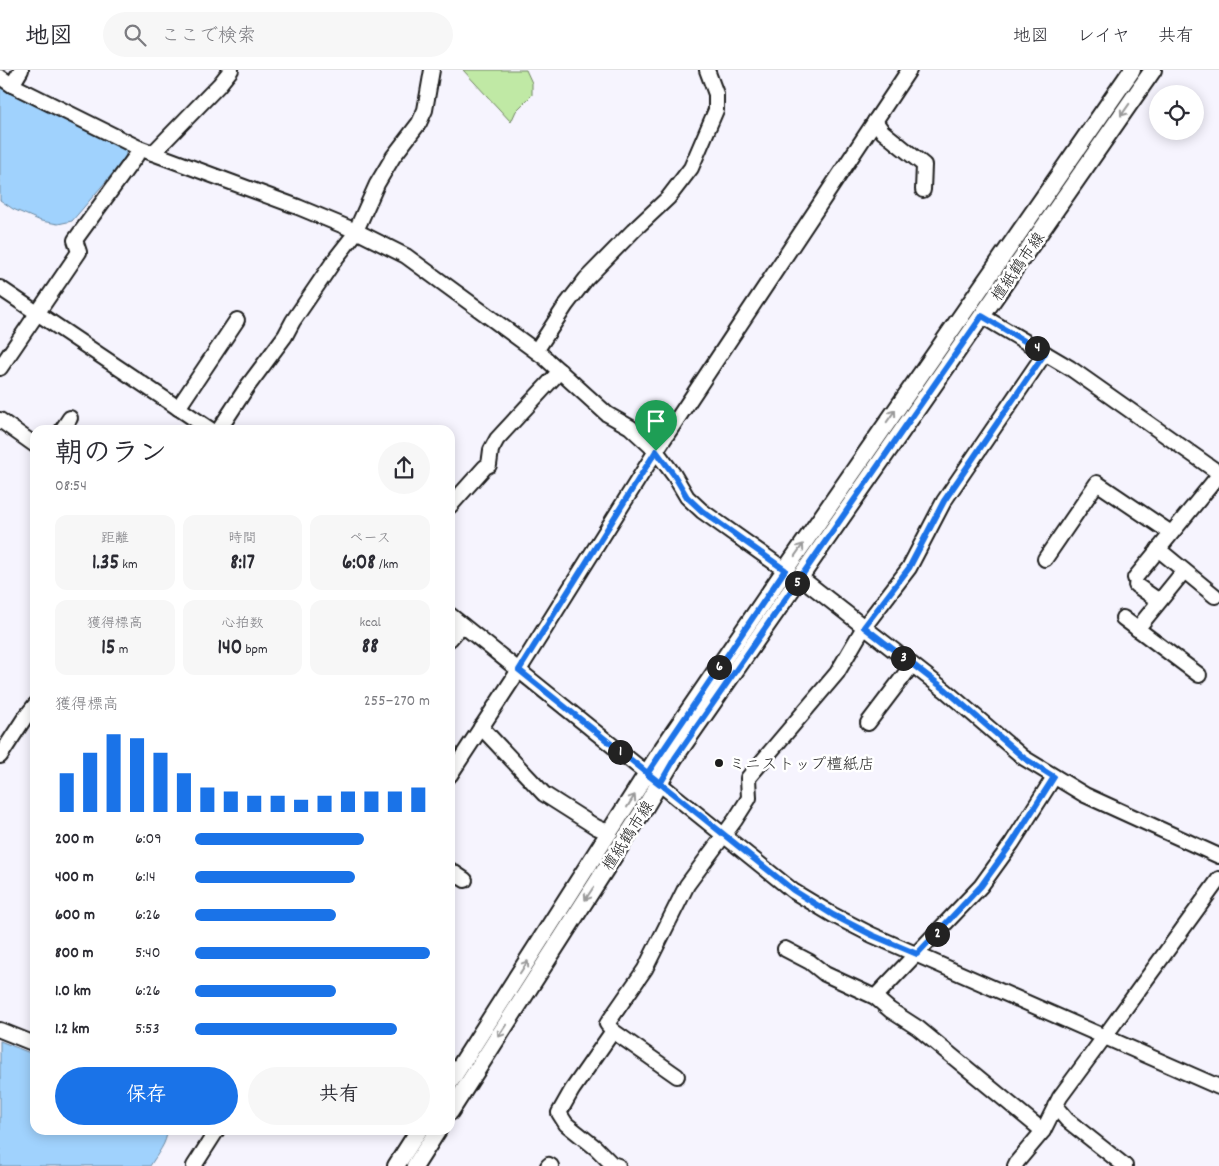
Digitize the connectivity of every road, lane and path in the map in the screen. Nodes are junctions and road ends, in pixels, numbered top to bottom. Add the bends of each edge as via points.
1 (21, 70) edge
2 (231, 70) edge
3 (432, 70) edge
4 (708, 70) edge
5 (909, 70) edge
6 (1132, 70) edge
7 (1153, 70) edge
8 (0, 77) edge
9 (12, 85) junction
10 (875, 121) junction
11 (139, 148) junction
12 (153, 153) junction
13 (923, 190) dead end
14 (356, 231) junction
15 (0, 288) edge
16 (37, 313) junction
17 (982, 316) junction
18 (237, 320) dead end
19 (536, 351) junction
20 (1045, 353) junction
21 (0, 368) edge
22 (560, 371) junction
23 (178, 408) junction
24 (70, 418) dead end
25 (0, 420) edge
26 (65, 425) edge
27 (204, 425) edge
28 (222, 425) edge
29 (30, 441) edge
30 (656, 451) junction
31 (1219, 474) edge
32 (455, 500) edge
33 (1171, 533) junction
34 (1158, 549) junction
35 (1044, 558) dead end
36 (785, 570) junction
37 (1184, 571) junction
38 (800, 577) junction
39 (1215, 596) dead end
40 (1159, 601) junction
41 (1123, 618) dead end
42 (455, 619) edge
43 (462, 625) junction
44 (864, 627) junction
45 (1137, 629) junction
46 (455, 633) edge
47 (912, 665) junction
48 (519, 670) junction
49 (1199, 675) dead end
50 (30, 712) edge
51 (868, 723) dead end
52 (481, 727) junction
53 (0, 756) edge
54 (455, 767) edge
55 (1054, 777) junction
56 (654, 779) junction
57 (610, 833) junction
58 (723, 836) junction
59 (1219, 856) edge
60 (455, 873) edge
61 (1219, 879) edge
62 (466, 880) dead end
63 (785, 949) dead end
64 (917, 954) junction
65 (875, 997) junction
66 (0, 1030) edge
67 (613, 1031) junction
68 (1105, 1036) junction
69 (30, 1042) edge
70 (455, 1074) edge
71 (677, 1076) dead end
72 (1219, 1086) edge
73 (455, 1104) edge
74 (1055, 1106) junction
75 (1043, 1131) junction
76 (214, 1135) edge
77 (416, 1135) edge
78 (435, 1135) edge
79 (194, 1166) edge
80 (396, 1166) edge
81 (415, 1166) edge
82 (618, 1166) edge
83 (1015, 1166) edge
84 (1125, 1166) edge

1 - 9 street
2 - 12 street
3 - 14 street via 425,110 419,123 392,157
4 - 19 street via 716,94 716,110 691,168 668,198 586,279
5 - 10 street
36 -> 6 main road, 檀紙鶴市線
7 -> 17 main road, 檀紙鶴市線
8 - 9 street
9 - 11 street
10 - 13 street via 924,165
10 - 30 street
11 - 12 street
11 - 16 street via 75,240 79,252
12 - 14 street
14 - 19 street via 406,256
14 - 28 street
15 - 16 street
16 - 21 street
16 - 23 street
17 - 20 street
17 - 38 main road, 檀紙鶴市線
18 - 23 street
19 - 22 street
20 - 31 street
20 - 44 street via 944,501 909,568
22 - 30 street
22 - 32 street via 497,439 489,465
23 - 27 street
24 - 26 street
25 - 29 street
30 - 36 street via 687,497 702,511
30 - 48 street
31 - 33 street
33 - 34 street
33 - 35 street via 1097,483
34 - 37 street
34 - 40 street via 1135,581
36 - 56 main road, 檀紙鶴市線
37 - 39 street
37 - 40 street
38 - 44 street
38 - 56 main road, 檀紙鶴市線 via 675,758
40 - 45 street
41 - 45 street
42 - 43 street
43 - 46 street
43 - 48 street
44 - 47 street
44 - 58 street via 837,673 748,778 749,798
45 - 49 street
47 - 51 street
47 - 55 street via 1024,758
48 - 52 street
48 - 56 street
50 - 53 street
52 - 54 street
52 - 57 street via 544,794
55 - 59 street via 1085,795
55 - 64 street via 981,886
57 -> 56 main road, 檀紙鶴市線
56 - 58 street
56 -> 73 main road, 檀紙鶴市線
70 -> 57 main road, 檀紙鶴市線
58 - 64 street via 793,890 825,910
58 - 67 street via 687,885 645,969 607,1024
60 - 62 street
61 - 68 street
63 - 65 street via 825,974
64 - 65 street
64 - 68 street
65 - 75 street
66 - 69 street
67 - 71 street
67 - 82 street via 559,1112 566,1124
68 - 72 street
68 - 74 street
74 - 75 street
74 - 84 street via 1067,1120
75 - 83 street
76 - 79 street
77 - 80 main road
78 - 81 main road

